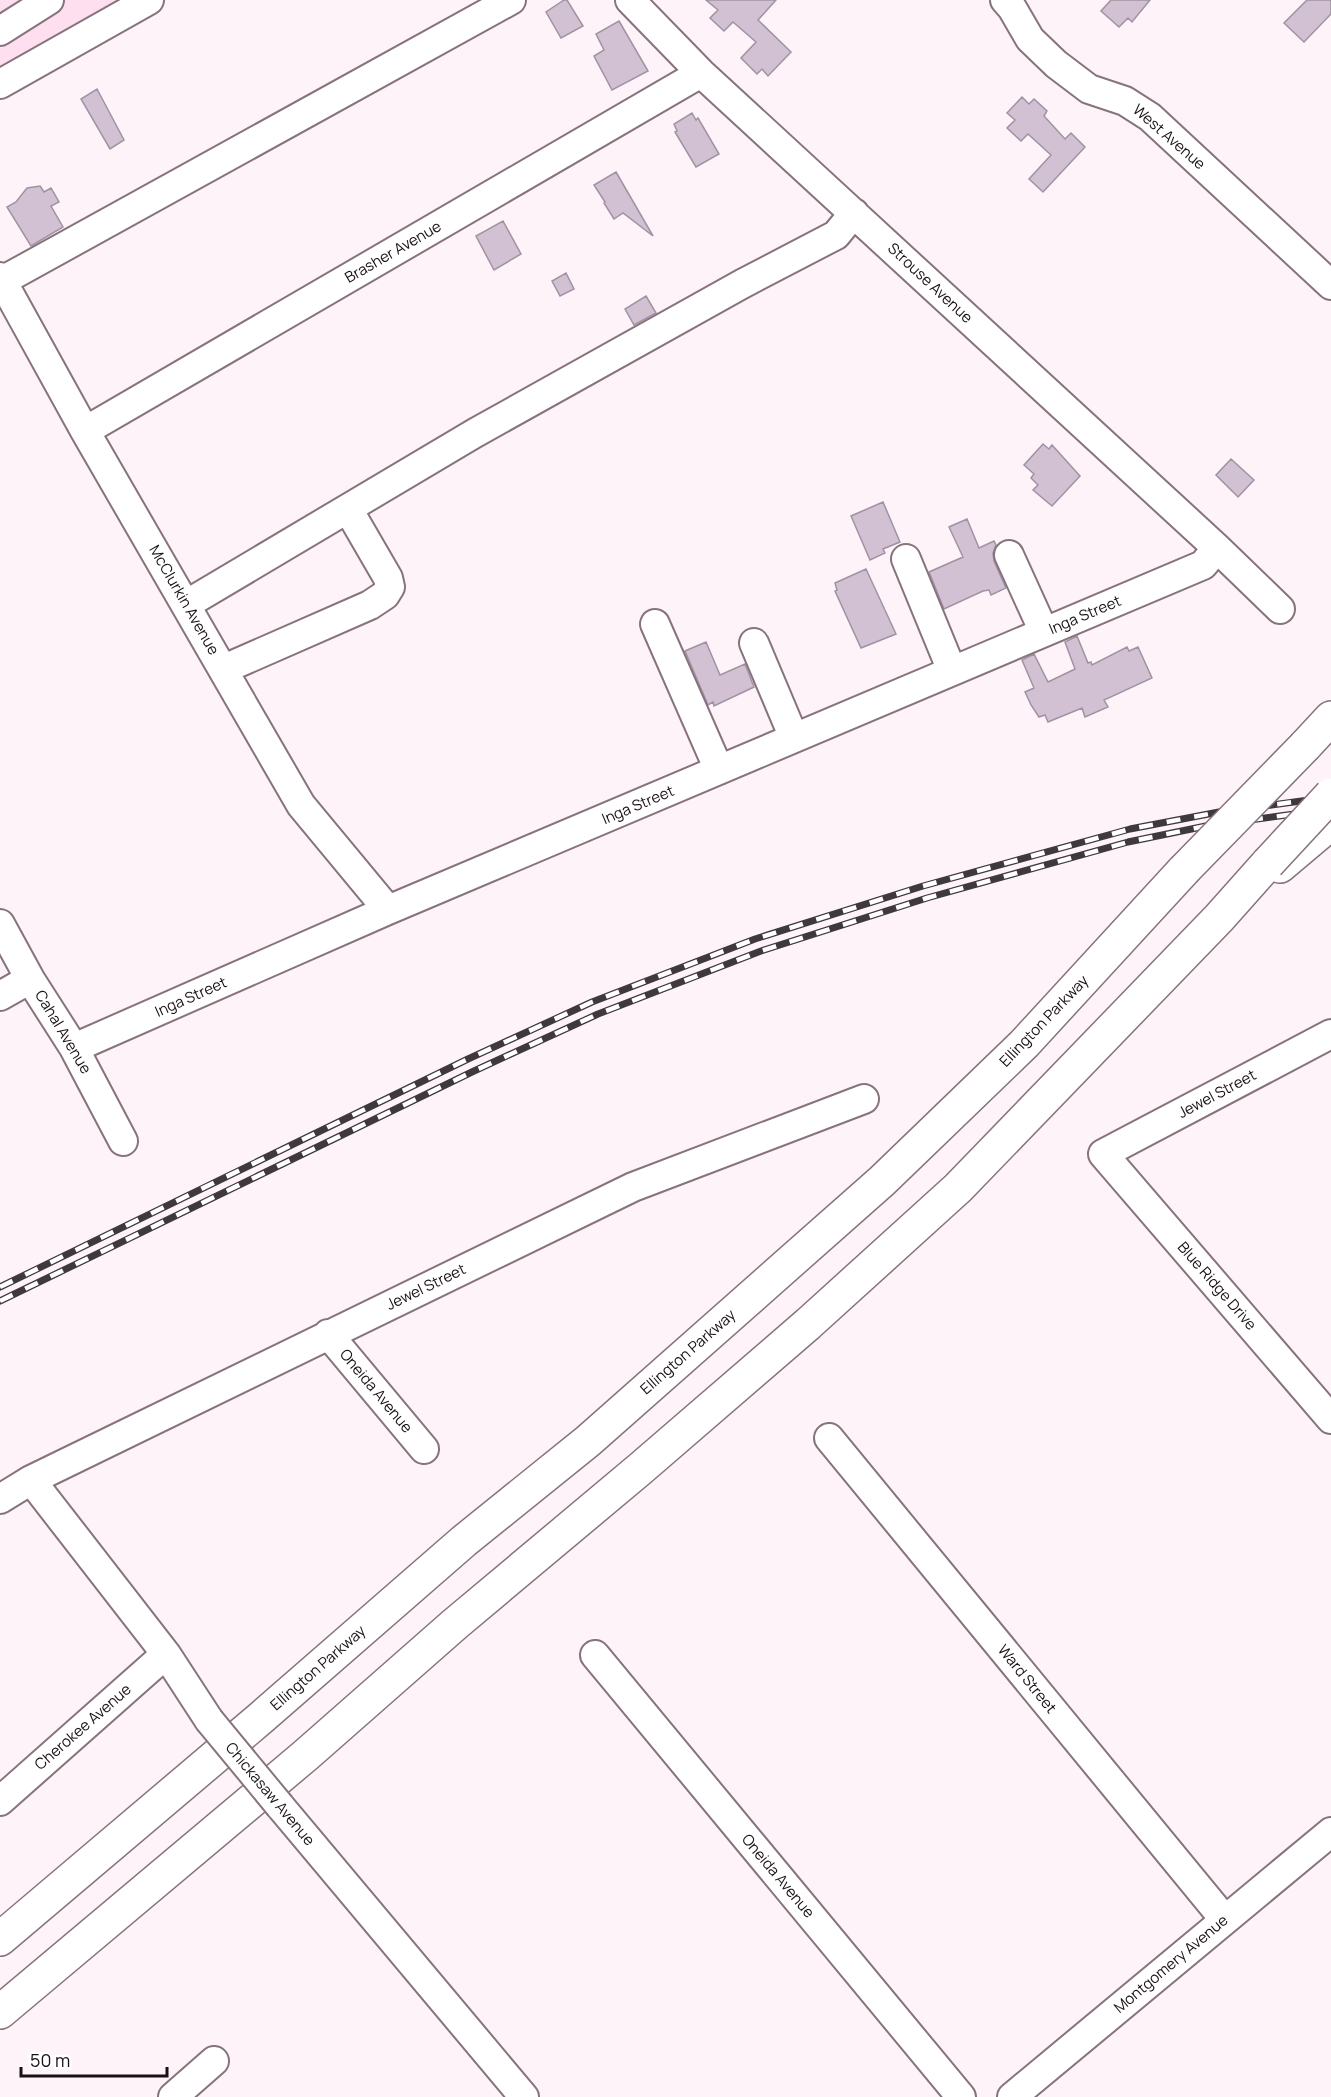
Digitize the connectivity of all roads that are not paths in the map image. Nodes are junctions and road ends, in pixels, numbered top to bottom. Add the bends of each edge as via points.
1 (49, 0) edge
2 (149, 0) edge
3 (511, 0) edge
4 (630, 0) edge
5 (1005, 0) edge
6 (0, 32) edge
7 (701, 73) junction
8 (0, 84) edge
9 (854, 213) junction
10 (1, 279) edge
11 (1331, 285) edge
12 (85, 431) junction
13 (348, 509) junction
14 (1009, 555) dead end
15 (1210, 556) junction
16 (906, 560) dead end
17 (187, 604) junction
18 (1280, 609) dead end
19 (655, 624) dead end
20 (1044, 632) junction
21 (754, 643) dead end
22 (224, 669) junction
23 (952, 671) junction
24 (1331, 718) edge
25 (794, 738) junction
26 (719, 770) junction
27 (1331, 795) edge
28 (1331, 823) edge
29 (1278, 862) junction
30 (388, 910) junction
31 (0, 924) edge
32 (30, 979) junction
33 (0, 996) edge
34 (1331, 1034) edge
35 (74, 1048) junction
36 (864, 1099) dead end
37 (123, 1141) dead end
38 (1103, 1154) joint
39 (328, 1334) junction
40 (1331, 1419) edge
41 (829, 1438) dead end
42 (424, 1449) dead end
43 (31, 1480) junction
44 (0, 1499) edge
45 (166, 1654) junction
46 (595, 1655) dead end
47 (0, 1801) edge
48 (1331, 1832) edge
49 (1225, 1920) junction
50 (0, 1938) edge
51 (0, 2012) edge
52 (214, 2061) dead end
53 (173, 2097) edge
54 (524, 2097) edge
55 (961, 2097) edge
56 (1012, 2097) edge

1 - 6 street
2 - 8 street
3 - 10 street
4 - 7 street, Strouse Avenue
5 - 11 street, West Avenue via 1030,39 1056,64 1089,90 1125,101 1150,117
7 - 9 street, Strouse Avenue
7 - 12 street, Brasher Avenue
9 - 13 street via 836,235 496,422
9 - 15 street, Strouse Avenue
10 - 12 street, McClurkin Avenue
12 - 17 street, McClurkin Avenue
13 - 17 street
13 - 22 street via 388,578 390,588 385,595
14 - 20 street
15 - 18 street, Strouse Avenue
15 - 20 street, Inga Street
16 - 23 street
17 - 22 street, McClurkin Avenue
19 - 26 street
20 - 23 street, Inga Street
21 - 25 street
22 - 30 street, McClurkin Avenue via 301,805
23 - 25 street, Inga Street
24 - 50 highway, Ellington Parkway, bridge via 1024,1044 882,1181 588,1441 464,1541
25 - 26 street, Inga Street
26 - 30 street, Inga Street
27 - 29 highway, bridge
28 - 29 highway
29 - 51 highway via 958,1188 808,1324
30 - 35 street, Inga Street
31 - 32 street, Cahal Avenue
32 - 33 street
32 - 35 street, Cahal Avenue
34 - 38 street, Jewel Street
35 - 37 street, Cahal Avenue
36 - 39 street, Jewel Street via 633,1187
38 - 40 street, Blue Ridge Drive
39 - 42 street, Oneida Avenue
39 - 43 street, Jewel Street
41 - 49 street, Ward Street
43 - 44 street, Jewel Street
43 - 45 street, Chickasaw Avenue
45 - 47 street, Cherokee Avenue
45 - 54 street, Chickasaw Avenue, bridge via 209,1720
46 - 55 street, Oneida Avenue
48 - 49 street, Montgomery Avenue
49 - 56 street, Montgomery Avenue
52 - 53 street

